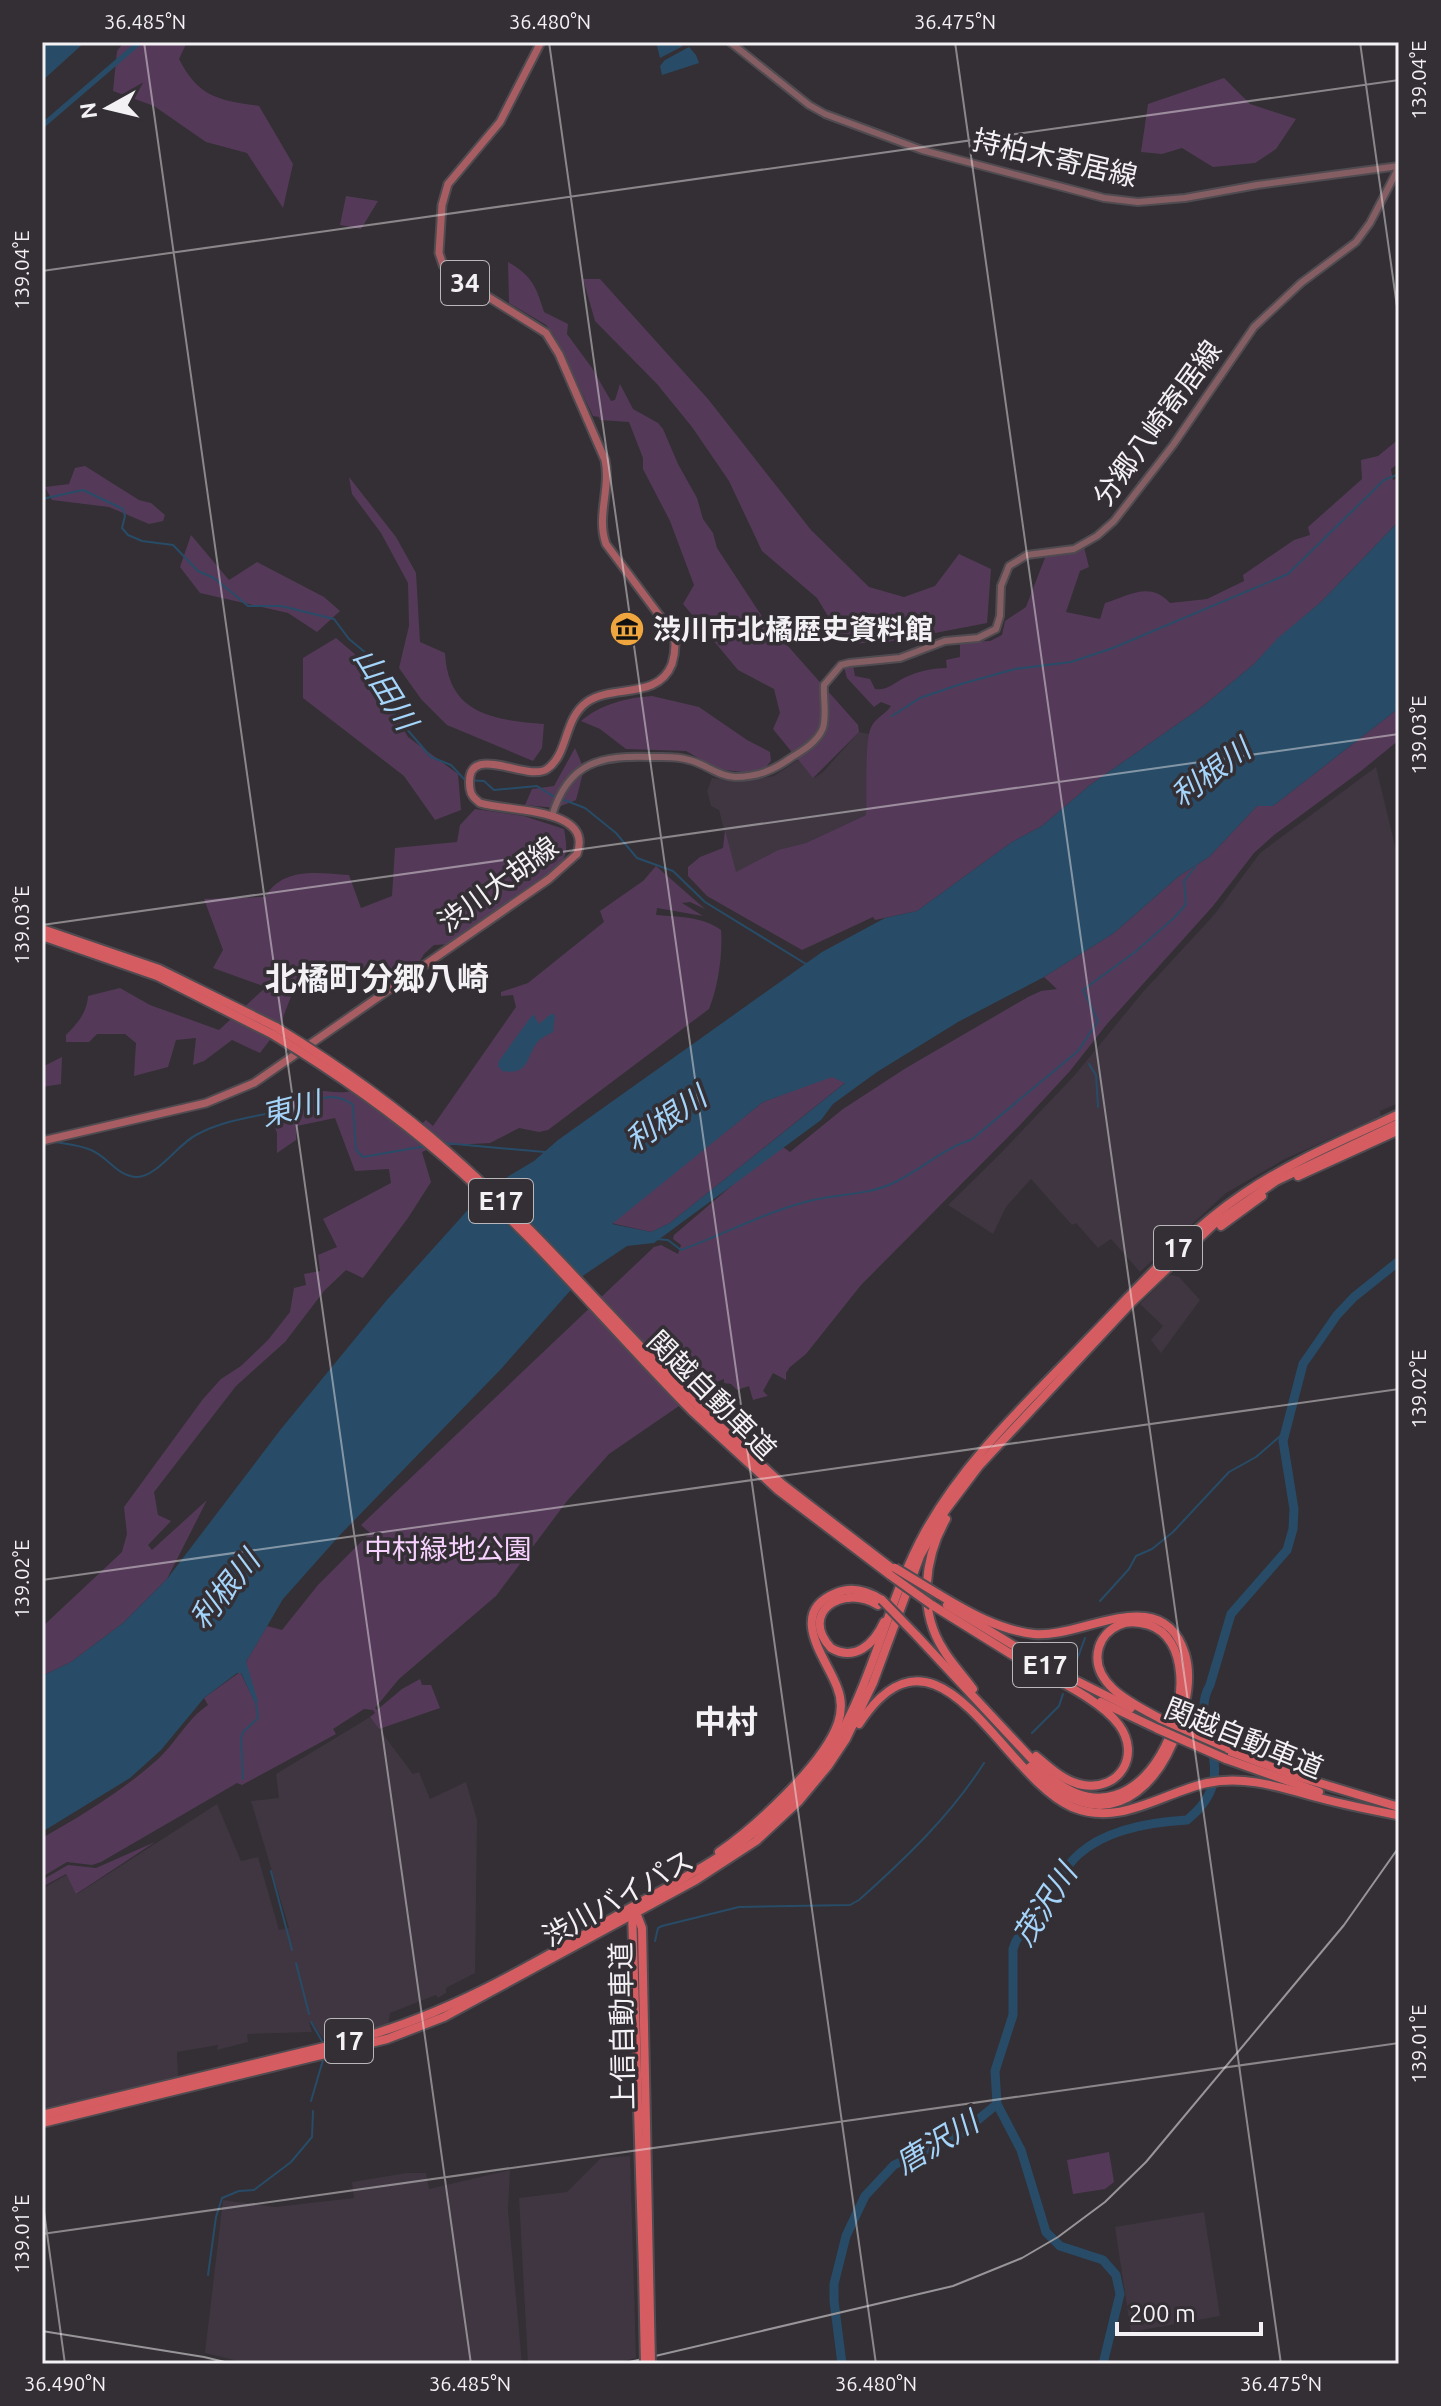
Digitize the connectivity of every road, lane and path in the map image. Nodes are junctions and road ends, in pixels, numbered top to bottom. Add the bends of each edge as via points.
1 (541, 42) edge
2 (730, 42) edge
3 (1399, 166) edge
4 (552, 816) junction
5 (42, 929) edge
6 (42, 936) edge
7 (274, 1031) junction
8 (1399, 1114) edge
9 (1399, 1123) edge
10 (1399, 1130) edge
11 (42, 1141) edge
12 (1214, 1224) junction
13 (695, 1408) junction
14 (1000, 1438) junction
15 (967, 1480) junction
16 (916, 1549) junction
17 (893, 1571) junction
18 (936, 1599) junction
19 (880, 1603) junction
20 (914, 1636) junction
21 (1010, 1653) junction
22 (989, 1710) junction
23 (978, 1718) junction
24 (1160, 1723) junction
25 (1019, 1743) junction
26 (1226, 1752) junction
27 (1010, 1753) junction
28 (828, 1766) junction
29 (1320, 1791) junction
30 (1361, 1803) junction
31 (1398, 1813) edge
32 (676, 1883) junction
33 (634, 1912) junction
34 (42, 2115) edge
35 (42, 2123) edge
36 (646, 2270) junction
37 (648, 2364) edge

1 - 4 main road, 渋川大胡線 / 34 via 500,122 448,184 439,253 453,275 549,337 605,460 606,544 674,635 675,651 668,671 652,685 584,704 570,723 555,762 544,771 491,762 471,774 473,798 480,803
2 - 3 main road, 持柏木寄居線 via 825,114 922,150 1104,198 1185,198
3 - 4 main road, 分郷八崎寄居線 via 1356,242 1254,327 1114,521 1074,549 1015,561 1002,581 999,623 990,632 900,658 841,665 824,685 820,733 766,773 735,777 682,758 610,757 585,768 569,783
4 - 11 main road, 渋川大胡線 via 578,831 579,849 573,860 273,1071 216,1100
5 - 7 highway, 関越自動車道 / E17 via 159,969 224,999
6 - 7 highway, 関越自動車道 / E17 via 157,976
7 - 13 highway, 関越自動車道 / E17, bridge via 447,1160
8 - 14 highway, 17 via 1303,1158 1206,1222 1137,1287
9 - 12 highway, 17 via 1276,1181
10 - 12 highway via 1289,1180 1220,1226
12 - 14 highway, 17
13 - 17 highway, 関越自動車道 / E17
13 - 17 highway, 関越自動車道 / E17 via 778,1490
14 - 15 highway, 渋川バイパス / 17
14 - 16 highway, 渋川バイパス / 17 via 954,1485
15 - 22 highway via 934,1547 928,1607 944,1652
15 - 28 highway, 渋川バイパス / 17 via 920,1556 865,1702
16 - 19 highway via 872,1642 849,1654 826,1643 820,1621 830,1604 852,1596
16 - 32 highway, 渋川バイパス / 17 via 859,1701 820,1766 762,1828
17 - 18 highway, 関越自動車道 / E17, bridge
18 - 21 highway, 関越自動車道 / E17
18 - 24 highway, 関越自動車道 / E17 via 1049,1667
18 - 27 highway via 1034,1634 1071,1632 1116,1617 1146,1617 1163,1625 1181,1645 1188,1683 1181,1719 1163,1765 1135,1794 1110,1803 1083,1802 1054,1789
19 - 20 highway, bridge
19 - 32 highway via 861,1590 845,1590 818,1607 812,1623 814,1640 840,1697 831,1738 805,1773 730,1845
20 - 22 highway
20 - 23 highway
21 - 24 highway, 関越自動車道 / E17 via 1084,1693
21 - 25 highway via 1111,1715 1126,1737 1128,1754 1119,1776 1086,1786 1058,1774
22 - 25 highway
23 - 27 highway
23 - 28 highway via 939,1686 923,1681 899,1684 879,1698
24 - 25 highway via 1123,1698 1101,1672 1102,1641 1111,1629 1127,1623 1163,1632 1180,1661 1175,1717 1152,1770 1122,1793 1086,1796 1058,1784
24 - 26 highway, 関越自動車道 / E17, bridge
26 - 29 highway, 関越自動車道 / E17
26 - 29 highway, 関越自動車道 / E17
27 - 29 highway via 1052,1795 1092,1812 1126,1811 1189,1788 1234,1779
28 - 33 highway, 渋川バイパス / 17 via 756,1841
29 - 30 highway, 関越自動車道 / E17
29 - 30 highway
30 - 31 highway, 関越自動車道 / E17
32 - 33 highway, 渋川バイパス / 17
33 - 34 highway, 渋川バイパス / 17 via 471,1997 388,2031
33 - 35 highway, 渋川バイパス / 17 via 464,2007 387,2039
33 - 36 highway, 上信自動車道 via 634,2032
33 - 36 highway, 上信自動車道 via 642,1928 648,2012
36 - 37 highway, 上信自動車道, bridge

